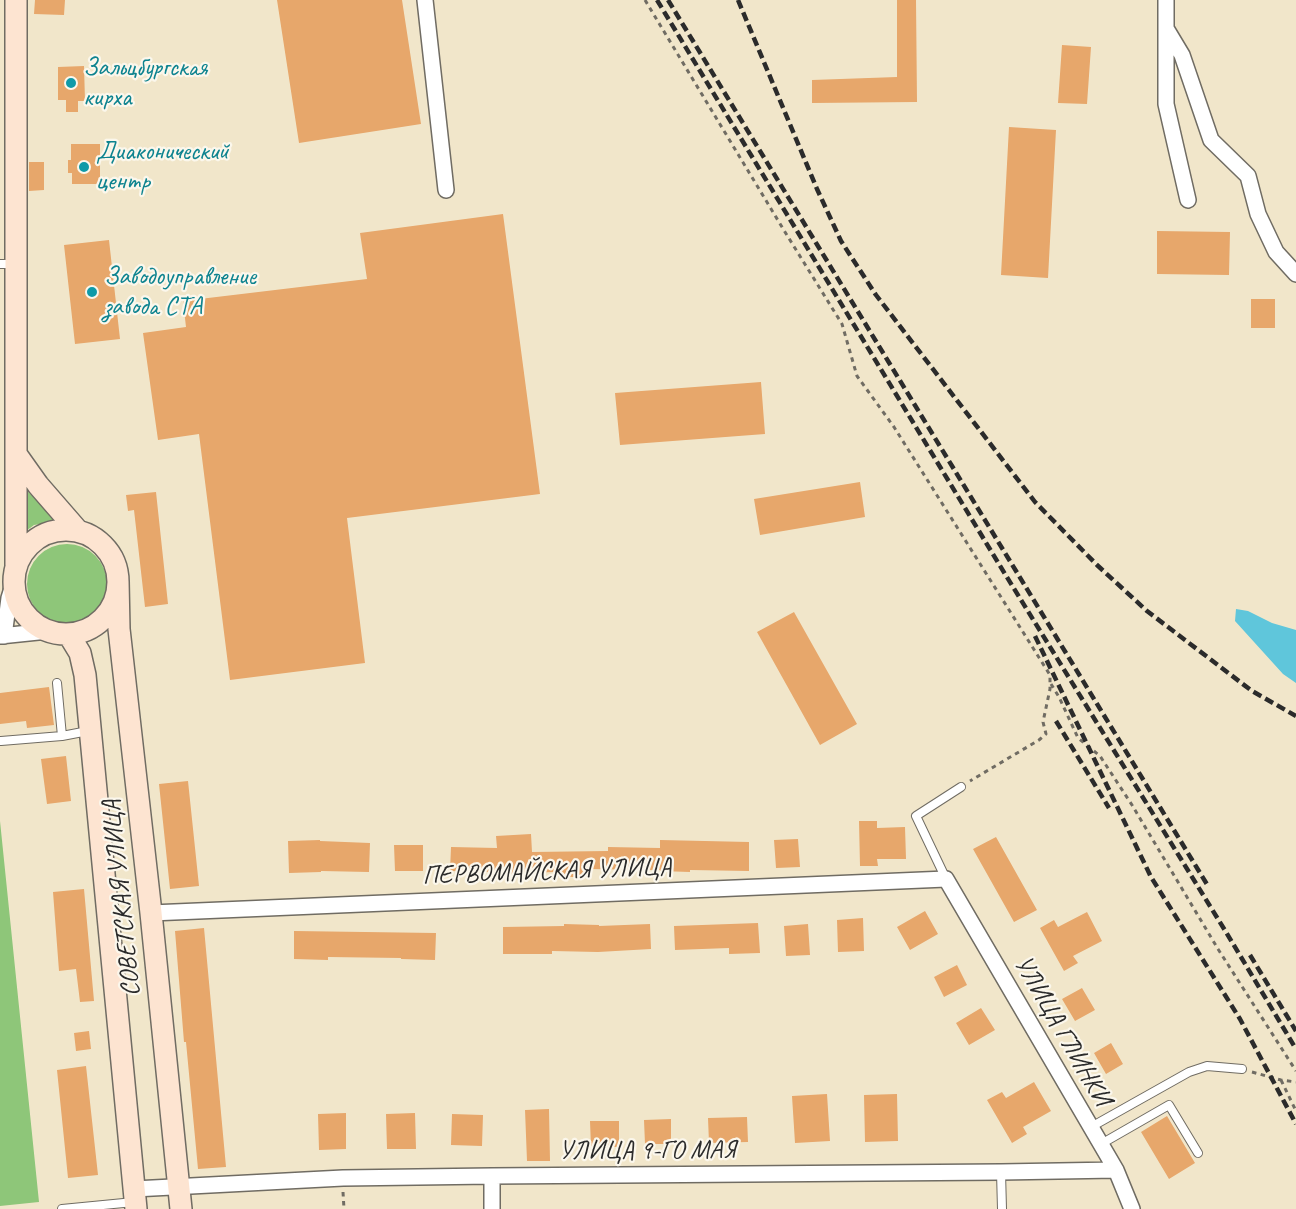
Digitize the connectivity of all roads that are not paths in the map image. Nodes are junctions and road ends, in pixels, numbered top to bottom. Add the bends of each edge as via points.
1 (16, 0) edge
2 (425, 0) edge
3 (1166, 0) edge
4 (1167, 30) junction
5 (446, 190) dead end
6 (1188, 200) dead end
7 (8, 264) edge
8 (1296, 274) edge
9 (8, 340) edge
10 (14, 443) junction
11 (78, 531) junction
12 (15, 574) junction
13 (118, 581) junction
14 (48, 632) junction
15 (69, 635) junction
16 (2, 636) edge
17 (57, 683) dead end
18 (90, 730) junction
19 (62, 736) junction
20 (1, 741) edge
21 (961, 787) road end
22 (946, 879) junction
23 (151, 913) junction
24 (1242, 1069) road end
25 (1091, 1127) junction
26 (1101, 1144) junction
27 (1198, 1154) dead end
28 (1116, 1170) junction
29 (1001, 1172) junction
30 (492, 1176) junction
31 (179, 1188) junction
32 (135, 1200) edge
33 (62, 1209) edge
34 (181, 1209) edge
35 (492, 1209) edge
36 (1002, 1209) edge
37 (1132, 1209) edge

1 - 7 main road
2 - 5 street
3 - 4 street
4 - 6 street via 1166,104
4 - 8 street via 1182,55 1211,140 1248,176 1258,214 1276,252
7 - 9 main road
9 - 10 main road
10 - 11 main road, СОВЕТСКАЯ УЛИЦА via 38,485
10 - 12 main road
11 - 12 main road via 52,532 38,538 24,551
11 - 13 main road, СОВЕТСКАЯ УЛИЦА via 92,537 109,553
12 - 14 main road via 21,610
12 - 16 street
13 - 15 main road via 117,594 100,622
13 - 23 main road, СОВЕТСКАЯ УЛИЦА via 119,629
14 - 15 main road
14 - 16 street
15 - 18 main road, СОВЕТСКАЯ УЛИЦА via 80,653 85,675
17 - 19 lane
18 - 19 lane
18 - 32 main road, СОВЕТСКАЯ УЛИЦА
19 - 20 lane
21 - 22 lane via 916,816
22 - 23 street, ПЕРВОМАЙСКАЯ УЛИЦА
22 - 25 street, УЛИЦА ГЛИНКИ
23 - 31 main road, СОВЕТСКАЯ УЛИЦА
24 - 25 lane via 1207,1066 1189,1072
25 - 26 street, УЛИЦА ГЛИНКИ
26 - 27 lane via 1169,1105
26 - 28 street, УЛИЦА ГЛИНКИ
28 - 29 street, УЛИЦА 9-ГО МАЯ
28 - 37 street, УЛИЦА ГЛИНКИ
29 - 30 street, УЛИЦА 9-ГО МАЯ
29 - 36 lane
30 - 31 street, УЛИЦА 9-ГО МАЯ via 343,1178
30 - 35 street
31 - 32 street, УЛИЦА 9-ГО МАЯ
31 - 34 main road, СОВЕТСКАЯ УЛИЦА
32 - 33 lane

